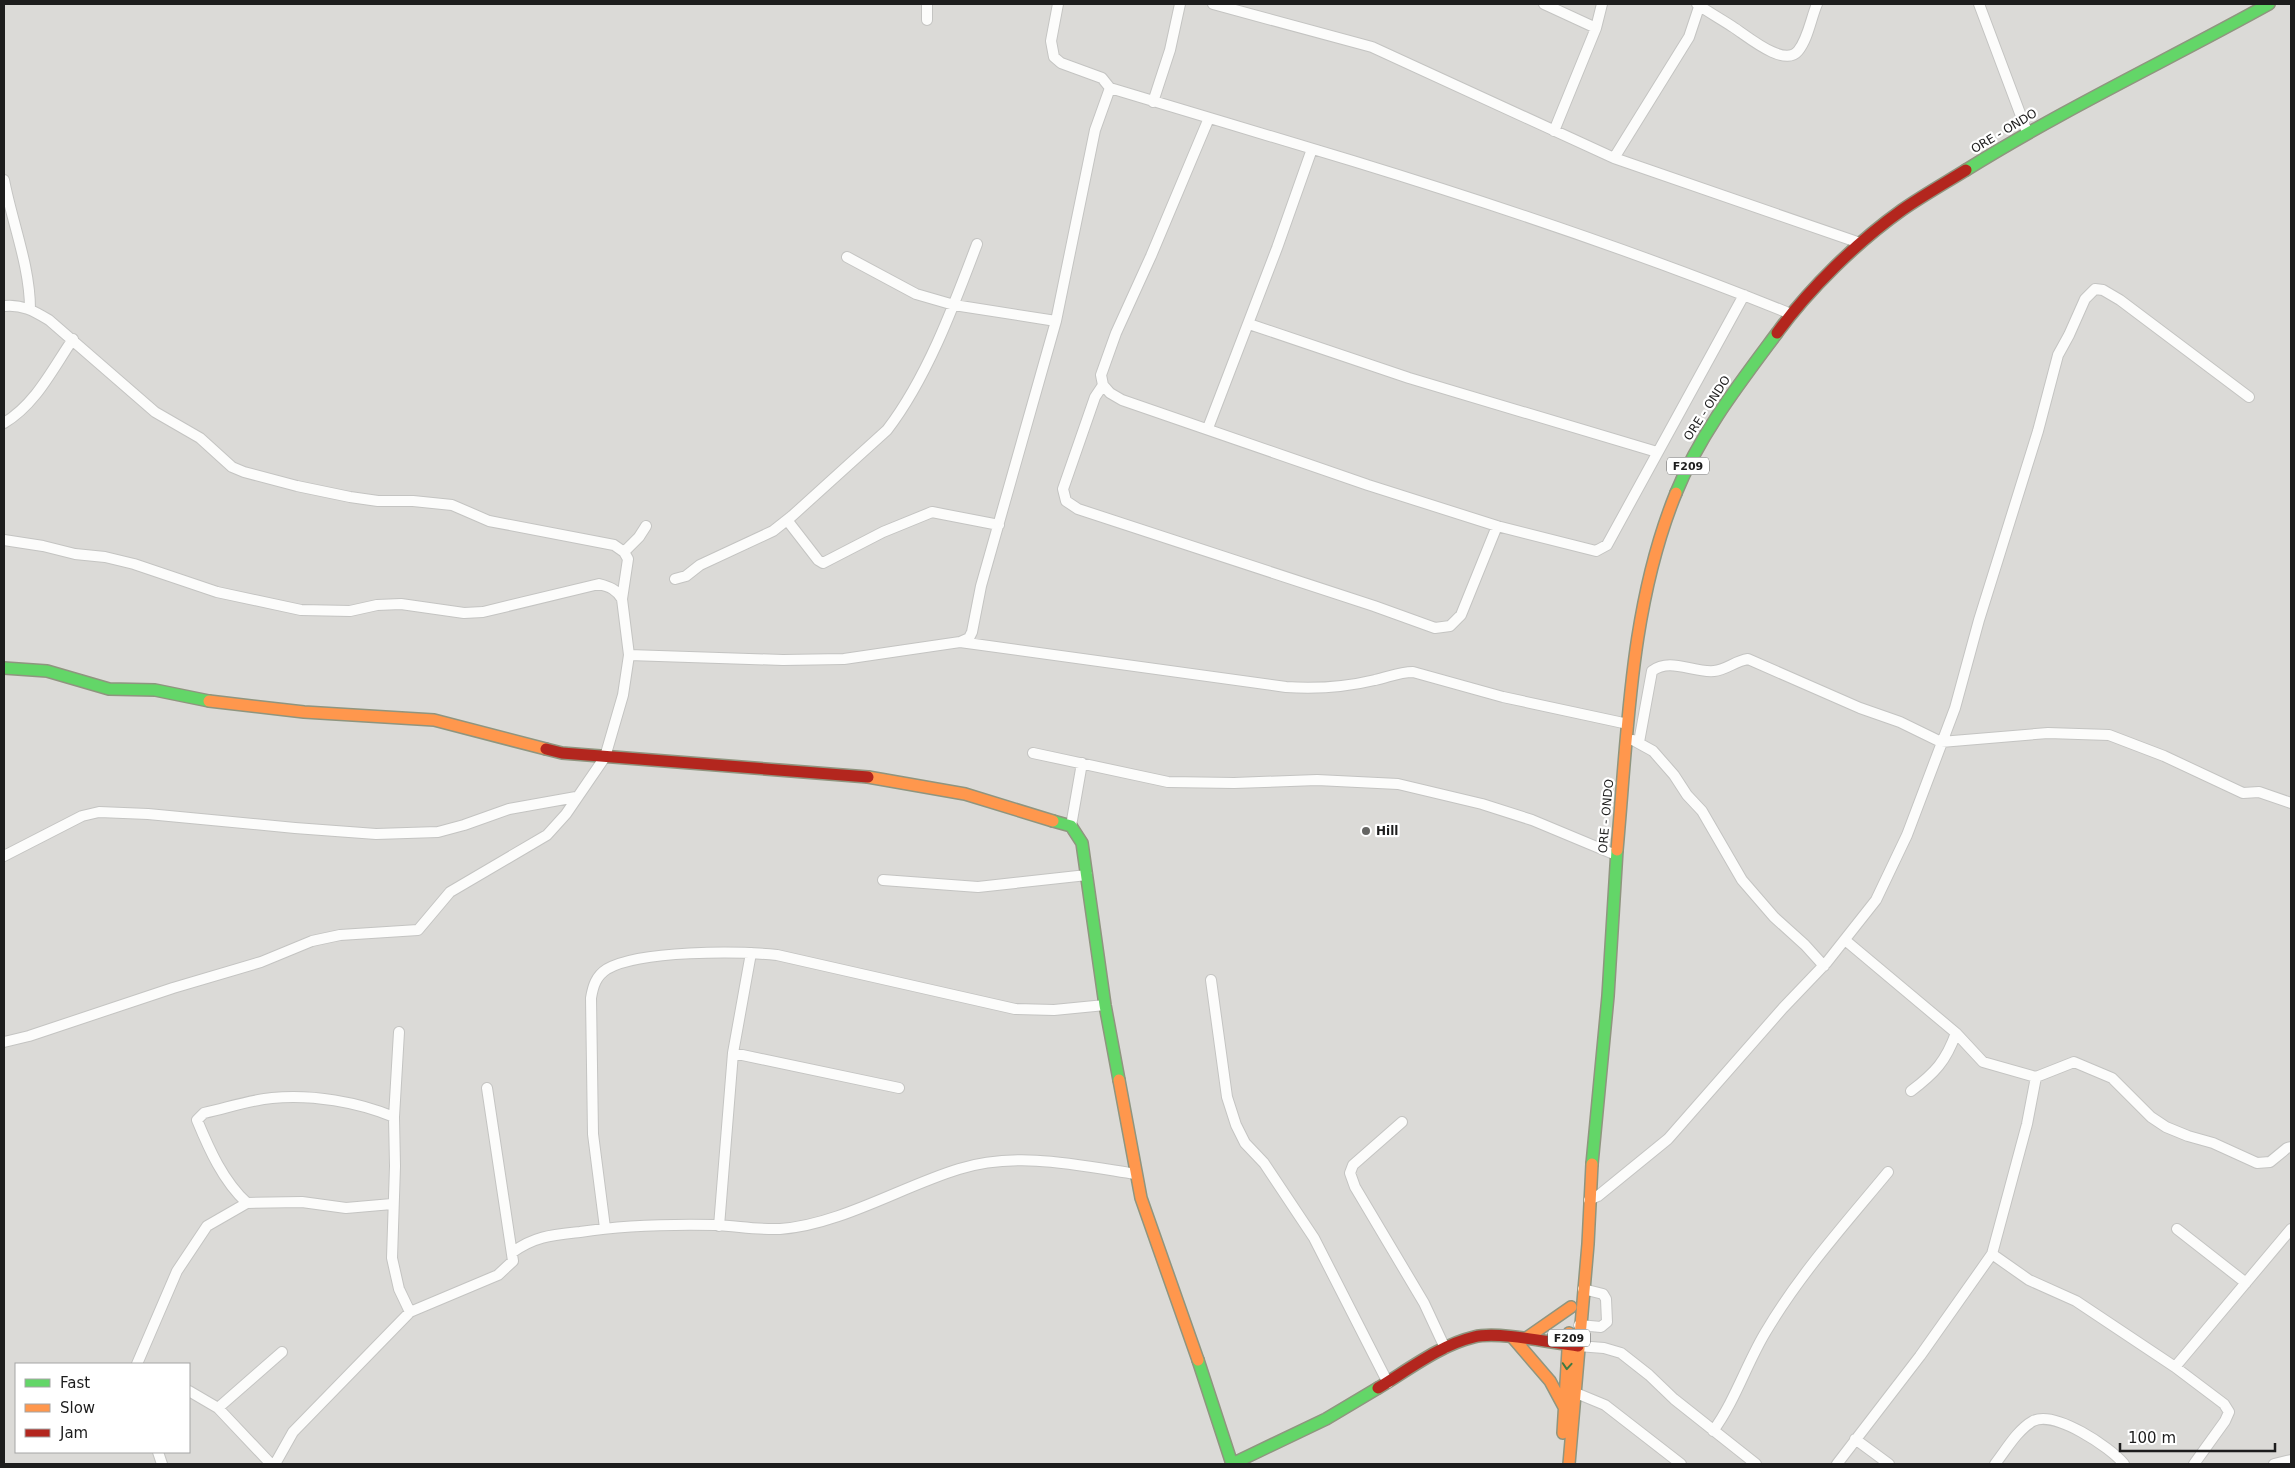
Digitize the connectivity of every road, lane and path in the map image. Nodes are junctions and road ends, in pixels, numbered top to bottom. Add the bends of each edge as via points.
1 (927, 4) edge
2 (1058, 4) edge
3 (1180, 4) edge
4 (1213, 4) edge
5 (1544, 4) edge
6 (1602, 4) edge
7 (1699, 4) edge
8 (1817, 4) edge
9 (1978, 4) edge
10 (2269, 4) edge
11 (2257, 7) edge
12 (927, 20) dead end
13 (1596, 28) junction
14 (1110, 88) junction
15 (1153, 102) junction
16 (1209, 118) junction
17 (1554, 131) junction
18 (2026, 132) junction
19 (1312, 149) junction
20 (1614, 158) junction
21 (4, 180) edge
22 (1860, 243) junction
23 (977, 244) dead end
24 (847, 257) dead end
25 (1744, 295) junction
26 (954, 305) junction
27 (4, 306) edge
28 (30, 309) junction
29 (1791, 314) junction
30 (1056, 321) junction
31 (1248, 324) junction
32 (73, 338) junction
33 (1103, 385) junction
34 (2249, 397) dead end
35 (4, 423) edge
36 (1208, 428) junction
37 (1657, 452) junction
38 (787, 520) junction
39 (999, 525) junction
40 (646, 526) dead end
41 (1497, 526) junction
42 (4, 540) edge
43 (624, 552) junction
44 (675, 579) dead end
45 (622, 599) junction
46 (960, 642) junction
47 (628, 655) junction
48 (4, 668) edge
49 (1628, 724) junction
50 (1627, 738) junction
51 (1639, 742) junction
52 (1941, 742) junction
53 (1034, 753) dead end
54 (605, 757) junction
55 (1082, 763) junction
56 (576, 797) junction
57 (2291, 803) edge
58 (1071, 826) junction
59 (1616, 855) junction
60 (4, 856) edge
61 (1087, 875) junction
62 (883, 880) dead end
63 (1845, 940) junction
64 (751, 953) junction
65 (1824, 966) junction
66 (1211, 980) dead end
67 (1105, 1006) junction
68 (399, 1032) dead end
69 (1956, 1033) junction
70 (5, 1041) edge
71 (734, 1053) junction
72 (2036, 1077) junction
73 (486, 1088) dead end
74 (899, 1088) dead end
75 (1911, 1091) dead end
76 (394, 1117) junction
77 (1402, 1122) dead end
78 (2291, 1147) edge
79 (1888, 1172) dead end
80 (1136, 1174) junction
81 (1589, 1200) junction
82 (247, 1203) junction
83 (392, 1204) junction
84 (1588, 1214) junction
85 (719, 1226) junction
86 (605, 1228) junction
87 (2177, 1229) dead end
88 (2291, 1229) edge
89 (513, 1252) junction
90 (1992, 1254) junction
91 (2246, 1283) junction
92 (1583, 1288) junction
93 (1571, 1307) junction
94 (410, 1312) junction
95 (1580, 1325) junction
96 (1513, 1338) junction
97 (1525, 1339) junction
98 (1573, 1345) junction
99 (1445, 1348) junction
100 (282, 1352) dead end
101 (136, 1363) edge
102 (2175, 1367) junction
103 (1388, 1382) junction
104 (190, 1392) edge
105 (1576, 1393) junction
106 (1564, 1407) junction
107 (218, 1408) junction
108 (1713, 1431) junction
109 (1855, 1439) junction
110 (2291, 1460) edge
111 (273, 1464) edge
112 (1232, 1464) edge
113 (1562, 1464) edge
114 (1569, 1464) edge
115 (1681, 1464) edge
116 (1756, 1464) edge
117 (1837, 1464) edge
118 (1889, 1464) edge
119 (1995, 1464) edge
120 (2124, 1464) edge
121 (2194, 1464) edge
122 (2274, 1464) edge

1 - 12 street
2 - 14 street via 1051,41 1054,57 1061,63 1102,78
3 - 15 street via 1170,50
4 - 17 street via 1372,47
5 - 13 street
6 - 13 street
7 - 8 street via 1759,46 1792,56 1798,51
7 - 20 street via 1689,37
9 - 18 street
10 - 11 main road, ORE - ONDO / F209
11 - 18 main road, ORE - ONDO / F209 via 2192,47
13 - 17 street
14 - 15 street
14 - 30 street via 1095,130
15 - 16 street
16 - 19 street
16 - 33 street via 1116,333 1101,375
17 - 20 street
18 - 22 main road, ORE - ONDO / F209 via 1902,210
19 - 25 street via 1496,207
19 - 31 street
20 - 22 street
21 - 28 street via 26,266
22 - 29 main road, ORE - ONDO / F209
23 - 26 street
24 - 26 street via 916,294
25 - 29 street
25 - 37 street
26 - 30 street
26 - 38 street via 898,415 887,430
27 - 28 street
28 - 32 street
29 - 49 main road, ORE - ONDO / F209 via 1711,423 1683,475 1662,527 1638,626
30 - 39 street
31 - 36 street
31 - 37 street via 1409,378
32 - 35 street via 30,402
32 - 43 street via 155,412 200,438 232,467 244,472 350,497 452,505 489,521 587,538 614,545
33 - 36 street via 1122,400
33 - 41 street via 1095,397 1064,489 1066,501 1078,509 1436,628 1450,626 1460,615
34 - 52 street via 2120,300 2095,289 2084,298 2058,355 1955,708
36 - 41 street via 1368,485
37 - 41 street via 1607,545 1596,551
38 - 39 street via 823,563 883,532 932,512
38 - 44 street via 759,539
39 - 46 street via 971,634
40 - 43 street
42 - 45 street via 105,557 216,592 301,610 350,611 400,604 464,613 483,612 598,584 611,587
43 - 45 street via 628,560
45 - 47 street
46 - 47 street via 844,659
46 - 49 street via 1295,687 1339,686 1413,672 1502,697
47 - 54 street via 623,694
48 - 54 main road via 47,671 109,689 155,690 204,700 304,712 434,720 562,753
49 - 50 main road, ORE - ONDO / F209
50 - 51 street
50 - 59 main road, ORE - ONDO / F209
51 - 52 street via 1652,671 1659,665 1715,671 1748,659
51 - 65 street via 1653,751 1702,811 1742,880
52 - 57 street via 2048,733 2109,735 2243,792 2259,792
52 - 63 street via 1907,835 1876,900
53 - 55 street
54 - 56 street
54 - 58 main road via 863,776 965,794
55 - 58 street
55 - 59 street via 1168,782 1317,780 1398,784 1532,820
56 - 60 street via 509,809 438,832 376,834 99,812 82,816
56 - 70 street via 547,835 450,892 418,930 340,935 312,941 261,962
58 - 61 main road via 1082,843
59 - 81 main road, ORE - ONDO / F209 via 1608,996
61 - 62 street via 978,887
61 - 67 main road
63 - 65 street
63 - 69 street
64 - 67 street via 777,955 1015,1009
64 - 71 street
64 - 86 street via 700,953 640,959 607,970 594,983 591,998 593,1134
65 - 81 street via 1668,1139
66 - 103 street via 1225,1081 1236,1125 1245,1143 1264,1163 1314,1238
67 - 80 main road
68 - 76 street
69 - 72 street via 1983,1062
69 - 75 street via 1942,1064
71 - 74 street
71 - 85 street
72 - 78 street via 2074,1062 2112,1078 2151,1117 2188,1136 2213,1143 2257,1163 2270,1162
72 - 90 street via 2027,1124
73 - 89 street
76 - 82 street via 362,1106 294,1097 272,1098 204,1113 197,1120 202,1133 233,1191
76 - 83 street
77 - 99 street via 1353,1165 1350,1173 1355,1187 1424,1303
79 - 108 street via 1812,1265 1775,1318
80 - 85 street via 1060,1163 992,1162 961,1168 833,1217 806,1224 781,1229
80 - 112 main road via 1149,1226 1208,1387
81 - 84 main road, ORE - ONDO / F209
82 - 83 street via 302,1202 346,1208
82 - 101 street via 207,1226 191,1248 177,1271
83 - 94 street via 394,1275
84 - 92 main road, F209 via 1590,1222
84 - 93 main road, F209 via 1581,1231
85 - 86 street via 661,1224
86 - 89 street via 539,1237
87 - 91 street
88 - 91 street
89 - 94 street via 513,1261 498,1275
90 - 102 street via 2030,1280 2076,1301
90 - 109 street via 1920,1356
91 - 102 street
92 - 95 main road, F209
92 - 95 street via 1603,1294 1607,1322 1601,1327
93 - 97 main road
93 - 98 main road, F209
94 - 111 street via 293,1432
95 - 98 main road, F209
96 - 97 main road
96 - 99 main road via 1473,1337
96 - 106 main road via 1550,1381
97 - 98 main road
98 - 105 main road, F209
98 -> 106 main road, F209
98 - 108 street via 1621,1353
99 - 103 main road
100 - 107 street
102 - 121 street via 2224,1404 2229,1412
103 - 112 main road via 1326,1418
104 - 107 street
105 - 114 main road, F209
105 - 115 street via 1605,1405
106 - 113 main road, F209
107 - 111 street
108 - 116 street
109 - 117 street
109 - 118 street
110 - 122 street
119 - 120 street via 2022,1430 2034,1420 2049,1418 2098,1443

